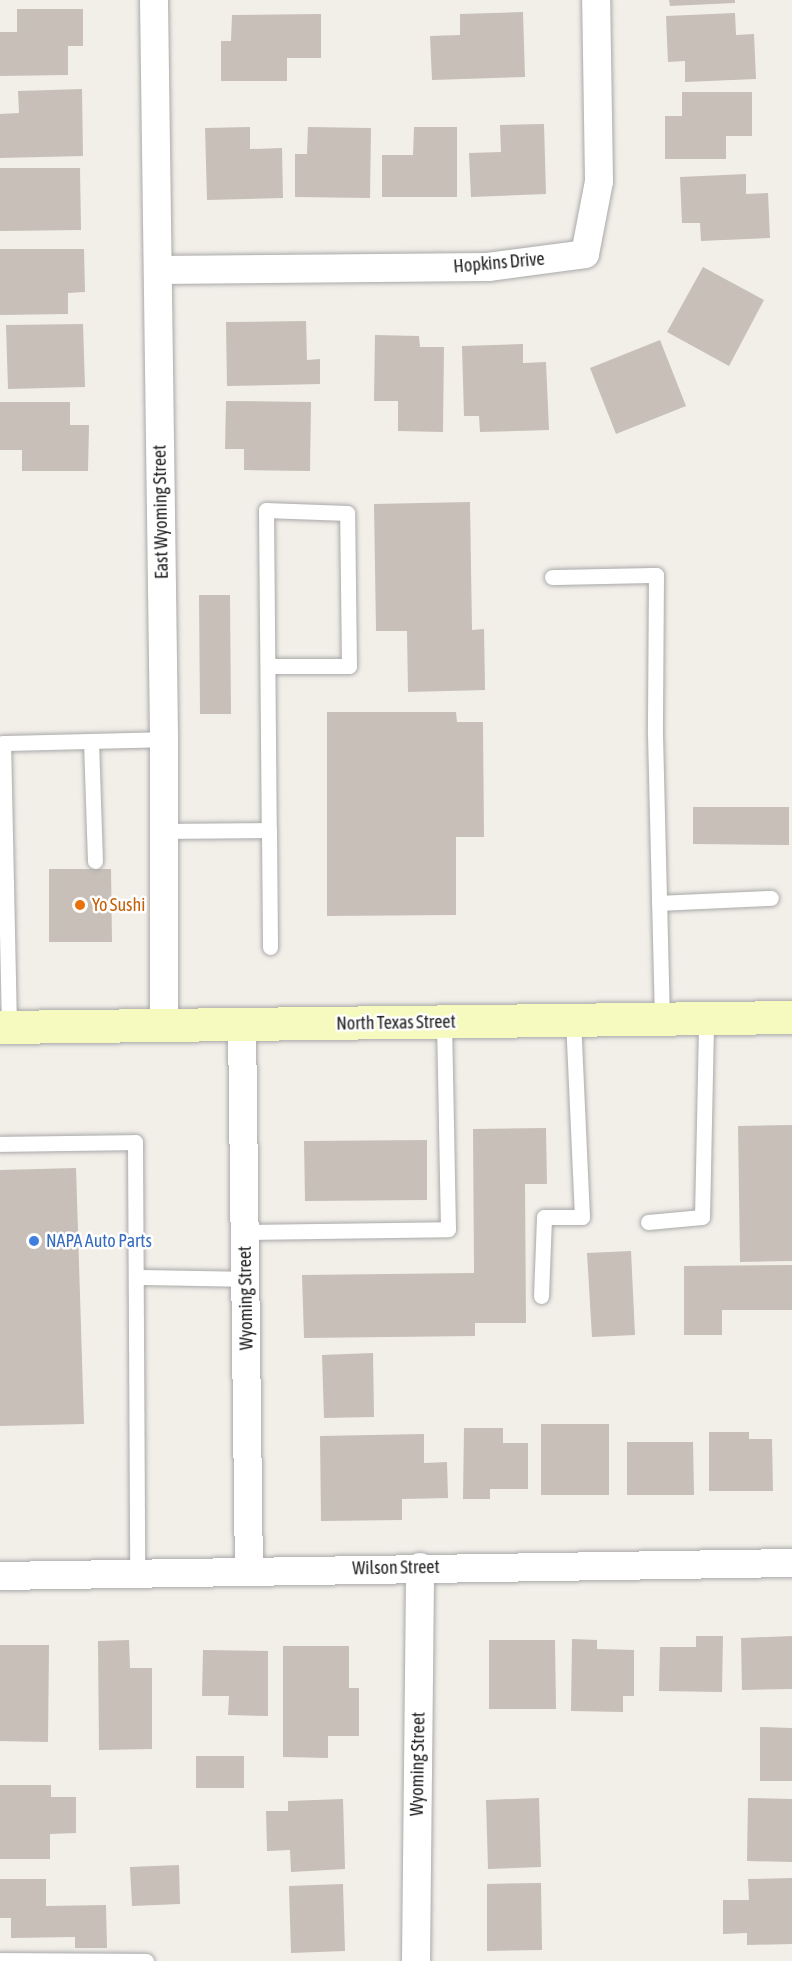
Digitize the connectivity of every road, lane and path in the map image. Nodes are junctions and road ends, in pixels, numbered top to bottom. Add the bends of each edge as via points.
1 (154, 0) edge
2 (597, 0) edge
3 (158, 270) junction
4 (552, 577) dead end
5 (268, 666) junction
6 (164, 739) junction
7 (91, 741) junction
8 (269, 830) junction
9 (164, 831) junction
10 (95, 861) dead end
11 (771, 898) dead end
12 (659, 903) junction
13 (270, 947) dead end
14 (792, 1017) edge
15 (706, 1018) junction
16 (662, 1019) junction
17 (573, 1020) junction
18 (444, 1022) junction
19 (164, 1024) junction
20 (242, 1024) junction
21 (5, 1027) edge
22 (0, 1144) edge
23 (648, 1222) dead end
24 (245, 1232) junction
25 (136, 1277) junction
26 (246, 1279) junction
27 (542, 1296) dead end
28 (792, 1563) edge
29 (420, 1567) junction
30 (249, 1571) junction
31 (137, 1573) junction
32 (0, 1576) edge
33 (0, 1960) edge
34 (146, 1961) edge
35 (416, 1961) edge

1 - 3 street, East Wyoming Street
2 - 3 street, Hopkins Drive via 599,181 585,254 488,267
3 - 6 street, East Wyoming Street
4 - 12 lane via 656,575
5 - 5 lane via 349,666 347,513 266,510
5 - 8 lane
6 - 7 lane
6 - 9 street, East Wyoming Street
7 - 10 lane
7 - 21 lane via 3,743
8 - 9 lane
8 - 13 lane
9 - 19 street, East Wyoming Street
11 - 12 lane
12 - 16 lane
14 - 15 main road, North Texas Street
15 - 16 main road, North Texas Street
15 - 23 lane via 702,1217
16 - 17 main road, North Texas Street
17 - 18 main road, North Texas Street
17 - 27 lane via 582,1217 544,1216
18 - 20 main road, North Texas Street
18 - 24 lane via 448,1229
19 - 20 main road, North Texas Street
19 - 21 main road, North Texas Street
20 - 24 street, Wyoming Street
22 - 25 lane via 135,1143
24 - 26 street, Wyoming Street
25 - 26 lane
25 - 31 lane
26 - 30 street, Wyoming Street
28 - 29 street, Wilson Street
29 - 30 street, Wilson Street
29 - 35 street, Wyoming Street
30 - 31 street, Wilson Street
31 - 32 street, Wilson Street
33 - 34 lane

